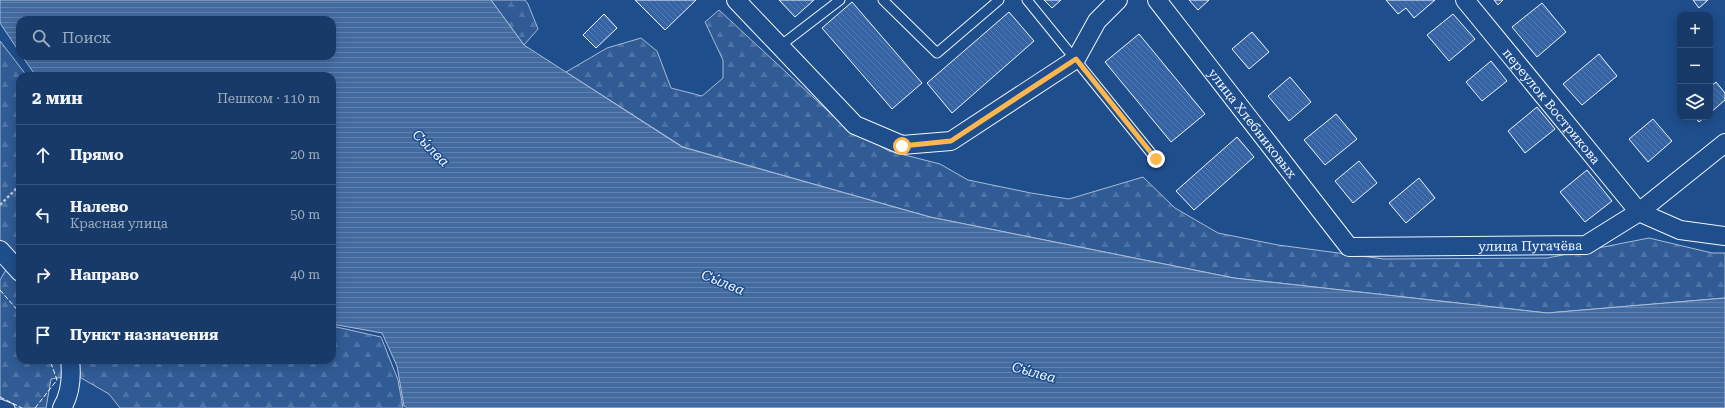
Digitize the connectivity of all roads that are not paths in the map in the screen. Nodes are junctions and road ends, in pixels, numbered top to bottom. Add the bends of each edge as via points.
1 (736, 0) edge
2 (840, 0) edge
3 (883, 0) edge
4 (999, 0) edge
5 (1027, 0) edge
6 (1118, 0) edge
7 (1157, 0) edge
8 (1465, 0) edge
9 (780, 46) junction
10 (1076, 59) junction
11 (1725, 143) edge
12 (1156, 159) dead end
13 (1639, 212) junction
14 (1725, 236) edge
15 (1349, 247) joint
16 (0, 250) edge
17 (16, 268) edge
18 (70, 364) edge
19 (0, 404) edge
20 (10, 408) edge
21 (62, 408) edge

1 - 9 street
2 - 9 lane
3 - 4 lane via 937,52
5 - 10 lane
6 - 10 street via 1097,21
7 - 15 street, улица Хлебниковых
8 - 13 street, переулок Вострикова
9 - 10 street via 855,125 902,146 951,141
10 - 12 lane
11 - 13 street, улица Пугачёва
13 - 14 street via 1680,230
13 - 15 street, улица Пугачёва via 1586,245
16 - 17 street
18 - 21 street via 68,398
19 - 20 lane

